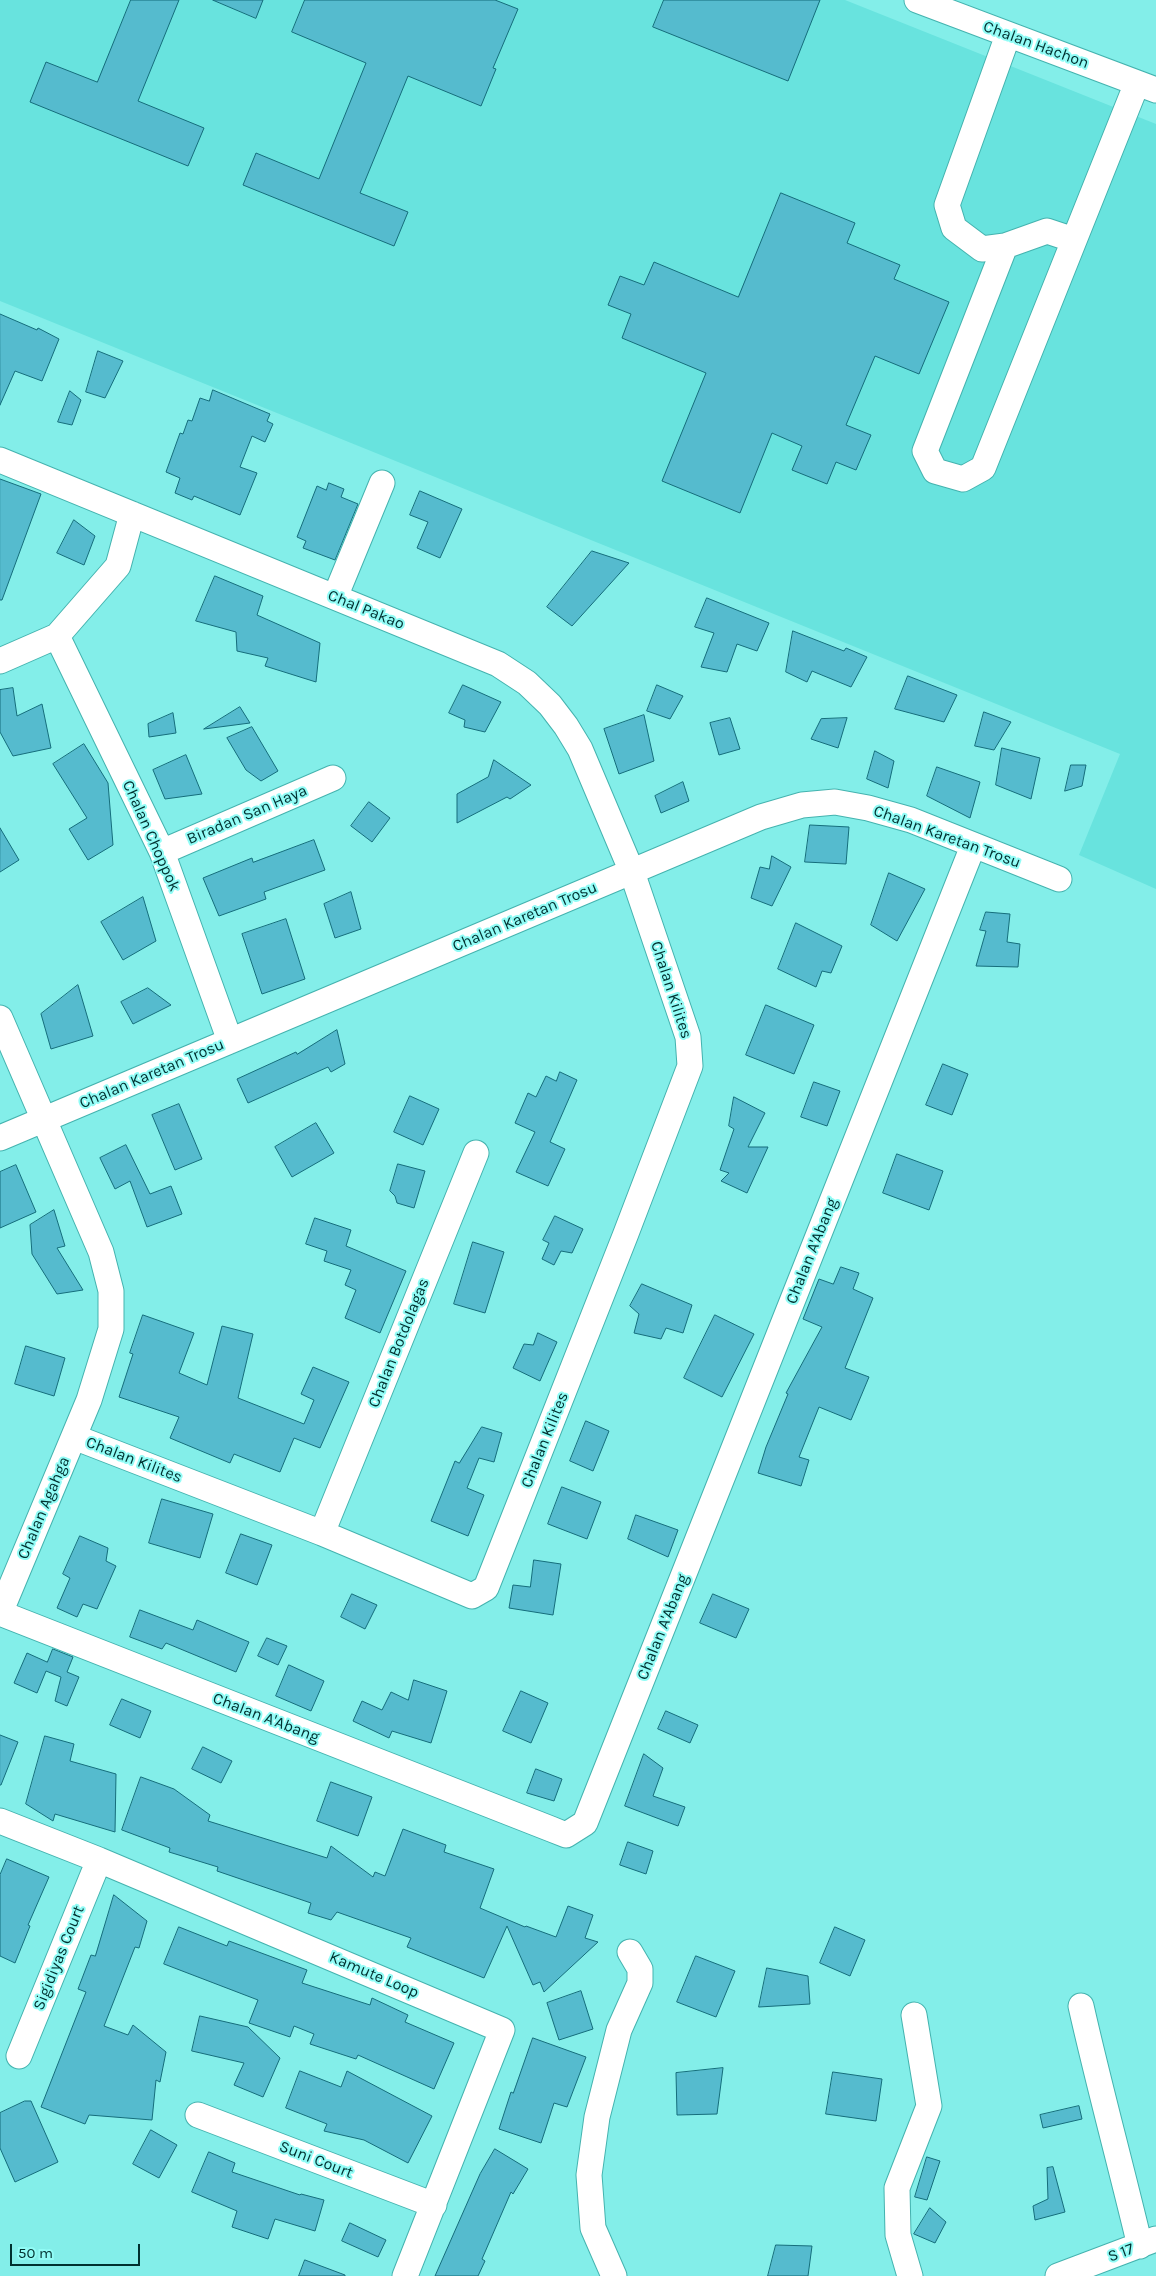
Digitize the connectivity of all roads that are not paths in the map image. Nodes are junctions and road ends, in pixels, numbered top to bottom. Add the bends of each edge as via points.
1 (917, 0) edge
2 (1008, 35) junction
3 (1146, 86) edge
4 (1074, 240) junction
5 (1005, 246) junction
6 (0, 460) edge
7 (382, 483) dead end
8 (132, 514) junction
9 (336, 597) junction
10 (57, 636) junction
11 (0, 661) edge
12 (333, 778) dead end
13 (973, 846) junction
14 (162, 852) junction
15 (632, 872) junction
16 (1059, 879) dead end
17 (0, 1018) edge
18 (230, 1041) junction
19 (43, 1120) junction
20 (0, 1138) edge
21 (476, 1153) dead end
22 (74, 1437) junction
23 (322, 1533) junction
24 (0, 1613) edge
25 (0, 1821) edge
26 (99, 1860) junction
27 (630, 1952) dead end
28 (1081, 2006) dead end
29 (914, 2015) dead end
30 (18, 2056) dead end
31 (198, 2114) dead end
32 (434, 2205) junction
33 (1148, 2243) edge
34 (406, 2276) edge
35 (614, 2276) edge
36 (910, 2276) edge
37 (1058, 2276) edge

1 - 2 street, Chalan Hachon
2 - 3 street, Chalan Hachon
2 - 5 street via 947,205 954,228 982,250
3 - 4 street
4 - 5 street via 1047,231
4 - 5 street via 983,468 963,479 935,471 925,451
6 - 8 street, Chal Pakao
7 - 9 street
8 - 9 street, Chal Pakao
8 - 10 street via 118,566
9 - 15 street, Chal Pakao via 498,664 550,705 580,749
10 - 11 street
10 - 14 street, Chalan Choppok
12 - 14 street, Biradan San Haya
13 - 15 street, Chalan Karetan Trosu via 911,820 836,802 802,805 761,817
13 - 16 street, Chalan Karetan Trosu
13 - 24 street, Chalan A'Abang via 586,1823 566,1835
14 - 18 street, Chalan Choppok
15 - 18 street, Chalan Karetan Trosu
15 - 23 street, Chalan Kilites via 688,1037 690,1066 486,1588 472,1596
17 - 19 street, Chalan Agahga
18 - 19 street, Chalan Karetan Trosu
19 - 20 street, Chalan Karetan Trosu
19 - 22 street, Chalan Agahga via 101,1252 111,1291 111,1329 90,1400
21 - 23 street, Chalan Botdolagas
22 - 23 street, Chalan Kilites
22 - 24 street, Chalan Agahga
25 - 26 street, Kamute Loop
26 - 30 street, Sigidiyas Court
26 - 32 street, Kamute Loop via 502,2030
27 - 35 street via 640,1969 640,1983 620,2030 597,2117 589,2175 593,2228
28 - 33 street via 1099,2087
29 - 36 street via 928,2106 897,2188 898,2235
31 - 32 street, Suni Court
32 - 34 street, Kamute Loop
33 - 37 street, S 17

